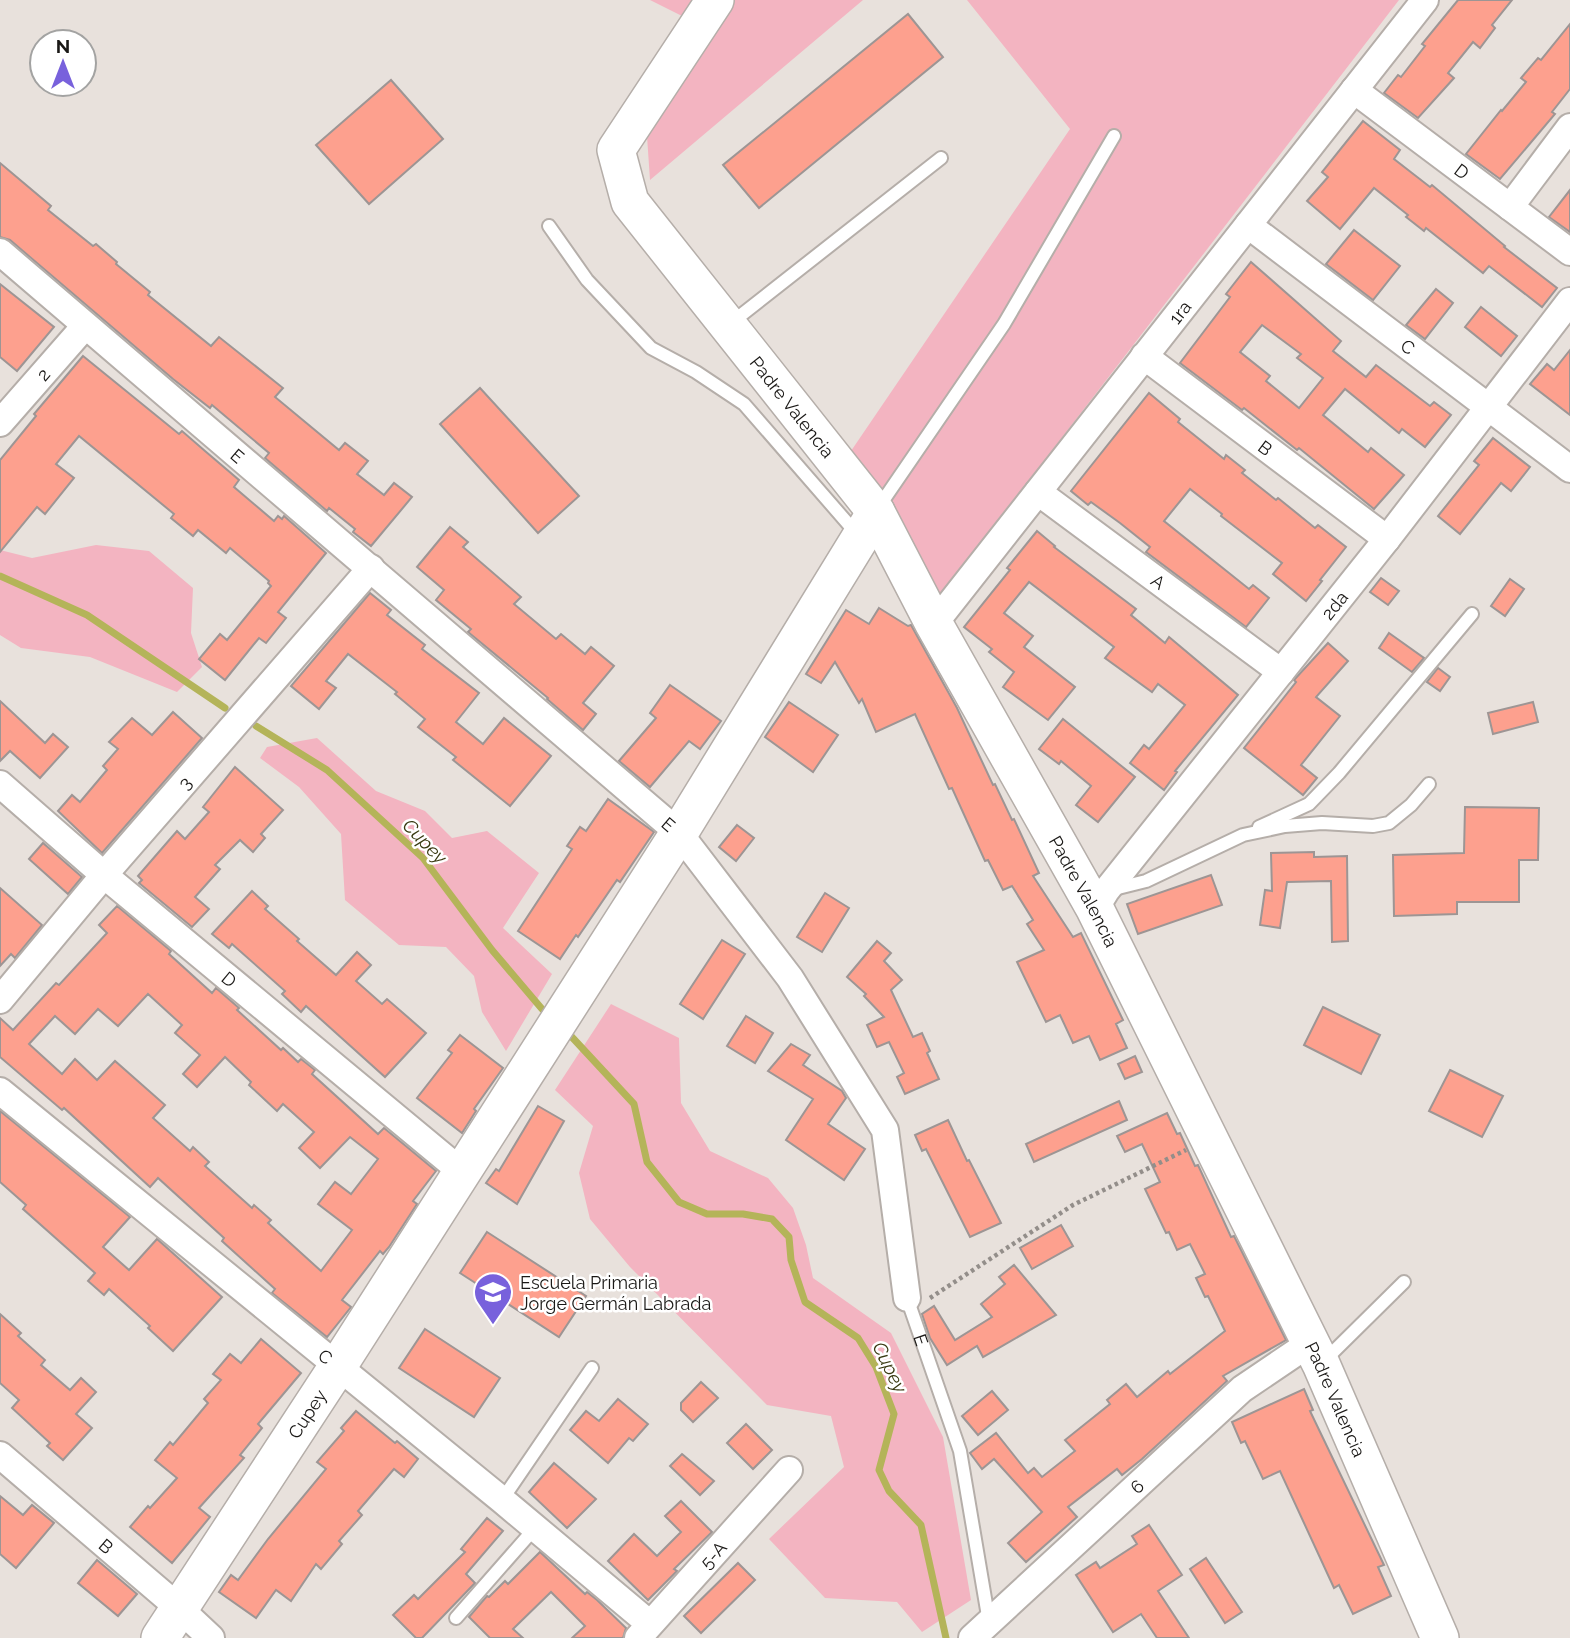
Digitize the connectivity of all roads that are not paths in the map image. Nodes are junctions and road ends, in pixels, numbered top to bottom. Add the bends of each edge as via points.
1 (715, 0) edge
2 (1425, 0) edge
3 (1354, 90) junction
4 (1570, 128) edge
5 (1114, 136) dead end
6 (941, 158) dead end
7 (1510, 207) junction
8 (1248, 225) junction
9 (548, 226) dead end
10 (0, 252) edge
11 (1570, 252) edge
12 (1570, 301) edge
13 (728, 325) junction
14 (85, 326) junction
15 (1144, 356) junction
16 (1489, 407) junction
17 (0, 423) edge
18 (1570, 469) edge
19 (1038, 492) junction
20 (868, 525) junction
21 (1387, 539) junction
22 (370, 568) junction
23 (842, 570) junction
24 (912, 582) junction
25 (1472, 614) dead end
26 (934, 624) junction
27 (1281, 672) junction
28 (0, 784) edge
29 (1429, 784) dead end
30 (678, 833) junction
31 (1243, 835) junction
32 (104, 875) junction
33 (1101, 900) junction
34 (0, 1000) edge
35 (0, 1091) edge
36 (462, 1172) junction
37 (1404, 1282) dead end
38 (909, 1304) joint
39 (1315, 1353) junction
40 (338, 1366) junction
41 (592, 1367) dead end
42 (0, 1455) edge
43 (789, 1470) dead end
44 (502, 1500) junction
45 (535, 1528) junction
46 (456, 1618) dead end
47 (170, 1623) edge
48 (980, 1630) edge
49 (644, 1631) edge
50 (211, 1638) edge
51 (1440, 1638) edge

1 - 13 street, Padre Valencia via 616,150 629,202
2 - 3 street, 1ra
3 - 7 street, D
3 - 8 street, 1ra
4 - 7 street
5 - 20 lane via 1004,324
6 - 13 lane
7 - 11 street, D
8 - 15 street, 1ra
8 - 16 street, C
9 - 20 lane via 587,280 651,348 744,404
10 - 14 street, E
12 - 16 street, 2da
13 - 20 street, Padre Valencia
14 - 17 street, 2
14 - 22 street, E
15 - 19 street, 1ra
15 - 21 street, B
16 - 18 street, C
16 - 21 street, 2da
19 - 26 street, 1ra
19 - 27 street, A
20 - 23 street, Cupey
20 - 24 street, Padre Valencia
21 - 27 street, 2da
22 - 30 street, E
22 - 32 street, 3
23 - 24 street via 864,560 876,561
23 - 30 street, Cupey
24 - 26 street, Padre Valencia
25 - 31 lane via 1309,804
26 - 33 street, Padre Valencia
27 - 33 street, 2da
28 - 32 street, D
29 - 31 lane via 1389,823 1285,826
30 - 36 street, Cupey
30 - 38 street, E via 790,978 885,1130
31 - 33 lane
32 - 34 street, 3
32 - 36 street, D
33 - 39 street, Padre Valencia via 1208,1139
35 - 40 street, C
36 - 40 street, Cupey
37 - 39 lane
38 - 48 lane, E via 960,1451
39 - 48 street, 6 via 1242,1389
39 - 51 street, Padre Valencia
40 - 44 street, C
40 - 47 street, Cupey
41 - 44 lane
42 - 47 street, B
43 - 49 street, 5-A
44 - 45 street, C
45 - 46 lane
45 - 49 street, C
47 - 50 street, B

